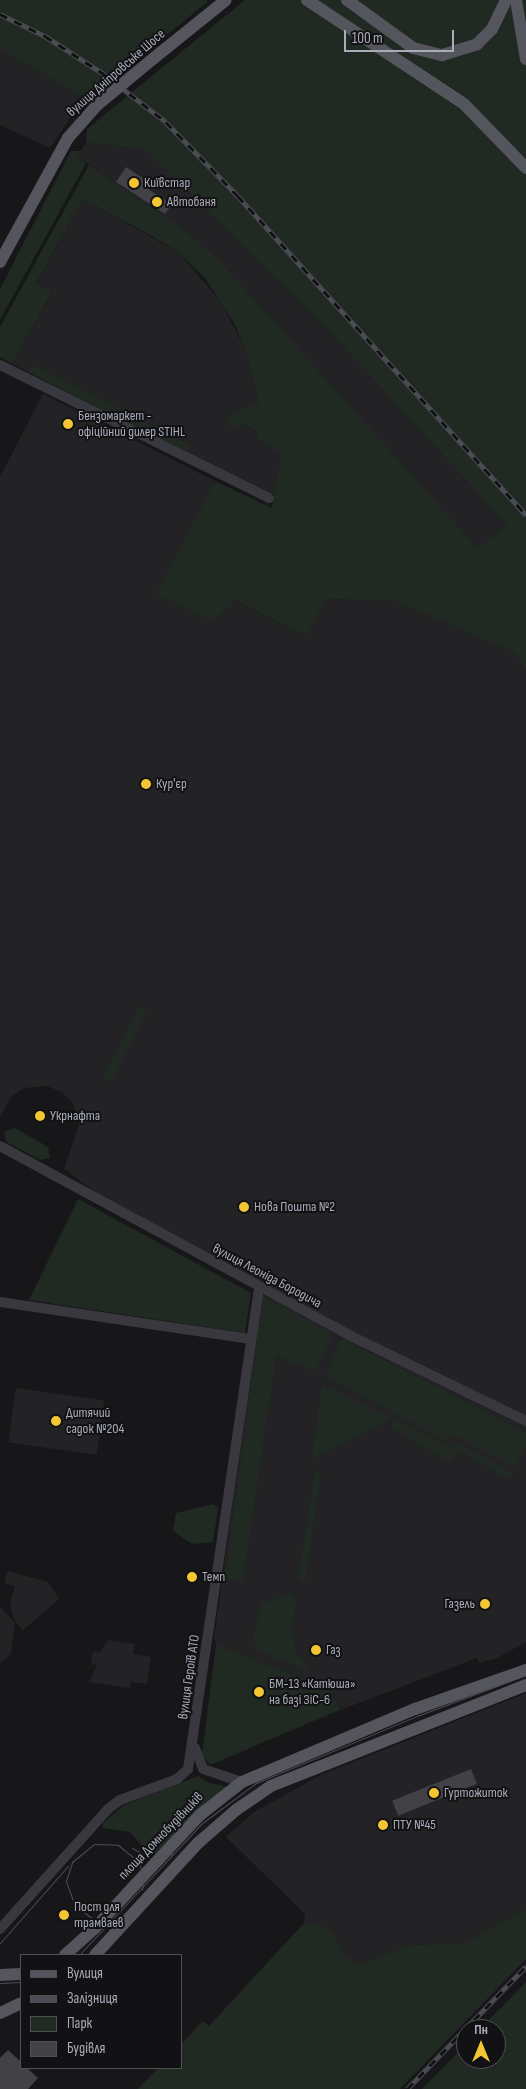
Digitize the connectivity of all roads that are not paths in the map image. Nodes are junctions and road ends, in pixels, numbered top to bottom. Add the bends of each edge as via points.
1 (307, 0) edge
2 (348, 0) edge
3 (506, 0) edge
4 (516, 0) edge
5 (520, 0) edge
6 (227, 1) edge
7 (526, 14) edge
8 (526, 59) edge
9 (526, 168) edge
10 (0, 262) edge
11 (0, 365) edge
12 (269, 498) dead end
13 (0, 1146) edge
14 (259, 1288) junction
15 (0, 1302) edge
16 (251, 1339) junction
17 (526, 1421) edge
18 (526, 1670) edge
19 (526, 1685) edge
20 (194, 1746) junction
21 (242, 1782) junction
22 (0, 1929) edge
23 (66, 1954) edge
24 (96, 1954) edge
25 (20, 1974) edge
26 (0, 1976) edge
27 (20, 2003) edge
28 (0, 2013) edge

1 - 9 main road via 464,104
2 - 3 main road via 413,48 442,55 477,44 492,29
4 - 8 main road
5 - 7 main road
6 - 10 main road, вулиця Дніпровське Шосе, bridge via 97,105 68,138
11 - 12 street
13 - 14 street, вулиця Леоніда Бородича
14 - 16 street, вулиця Героїв АТО
14 - 17 street, вулиця Леоніда Бородича
15 - 16 street
16 - 20 street, вулиця Героїв АТО
18 - 21 main road, площа Домнобудівників via 461,1692
19 - 24 main road via 467,1705 303,1771 236,1810 198,1843
20 - 21 street via 203,1769
20 - 22 street, вулиця Героїв АТО via 184,1774 120,1800 108,1809
21 - 23 main road, площа Домнобудівників via 200,1815 94,1929
25 - 26 main road
27 - 28 main road

